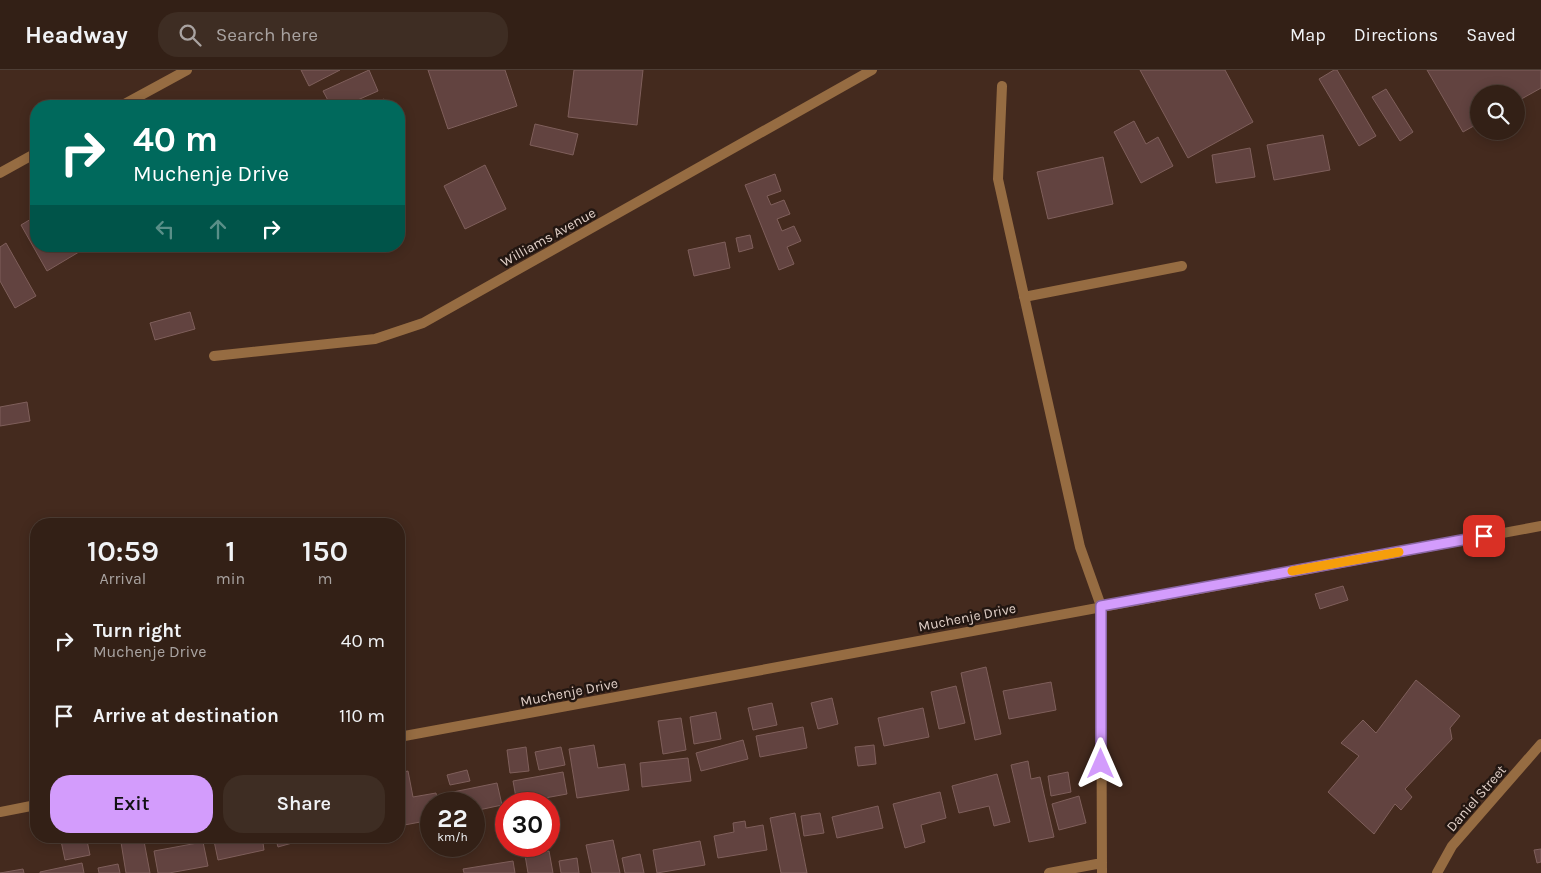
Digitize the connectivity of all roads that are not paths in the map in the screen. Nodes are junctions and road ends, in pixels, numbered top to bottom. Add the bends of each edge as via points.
1 (187, 70) edge
2 (872, 70) edge
3 (1002, 86) dead end
4 (132, 100) edge
5 (30, 156) edge
6 (0, 173) edge
7 (1182, 266) dead end
8 (1024, 297) junction
9 (214, 356) dead end
10 (1541, 526) edge
11 (1101, 606) junction
12 (405, 737) edge
13 (1541, 744) edge
14 (30, 806) edge
15 (0, 812) edge
16 (1102, 868) edge
17 (1049, 873) edge
18 (1437, 873) edge

1 - 4 street
2 - 9 street, Williams Avenue via 424,323 375,339
3 - 8 street via 998,179
5 - 6 street
7 - 8 street
8 - 11 street via 1080,547
10 - 11 street, Muchenje Drive
11 - 12 street, Muchenje Drive
11 - 16 street
13 - 18 street, Daniel Street via 1452,846
14 - 15 street
16 - 17 street

